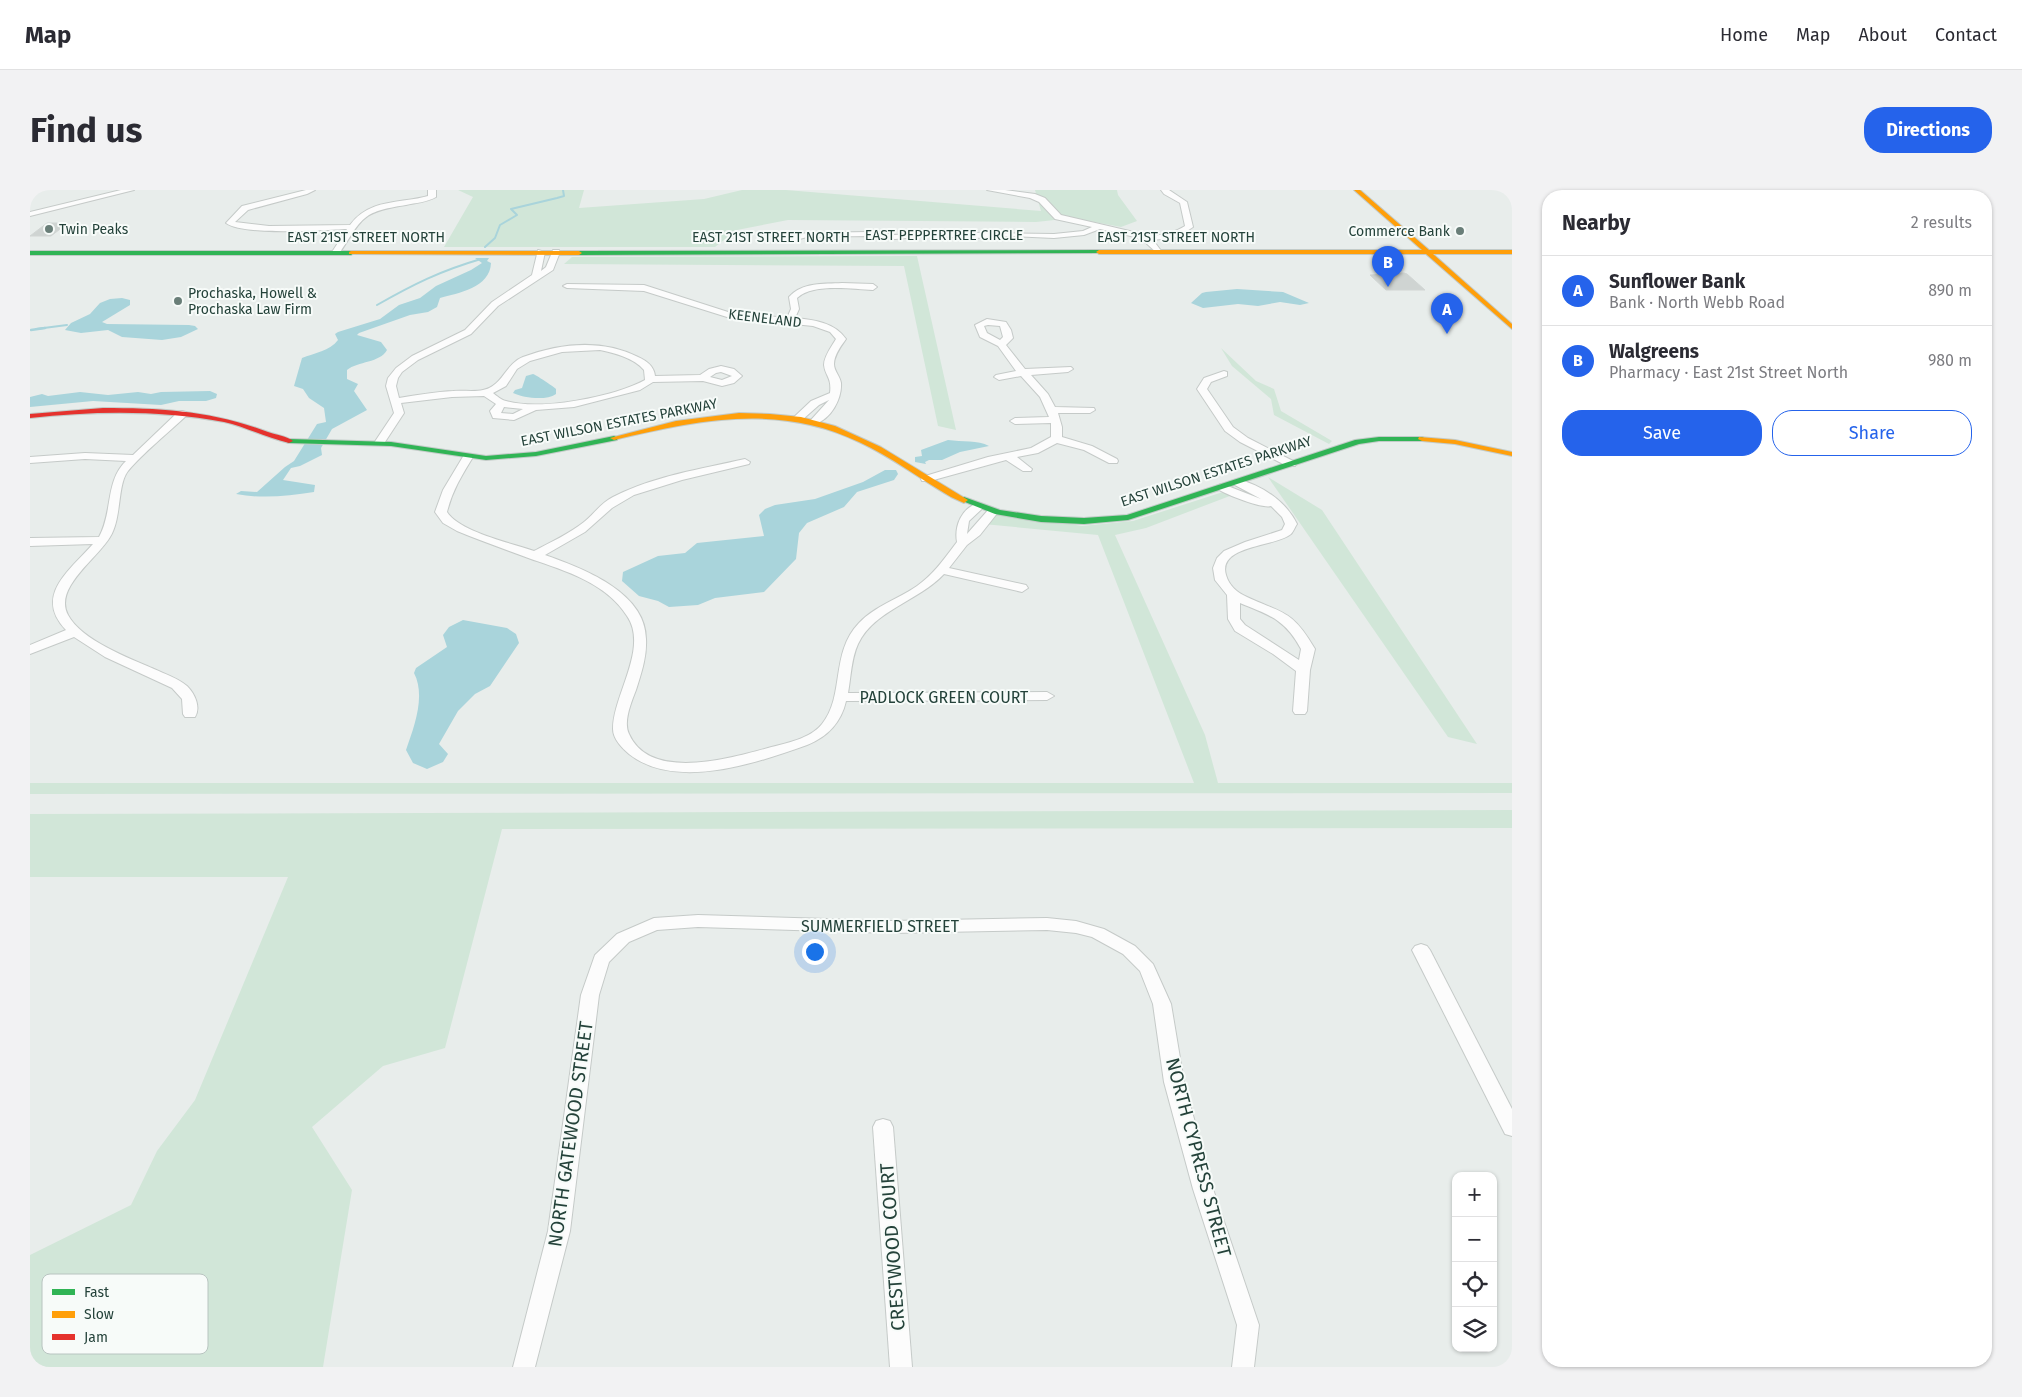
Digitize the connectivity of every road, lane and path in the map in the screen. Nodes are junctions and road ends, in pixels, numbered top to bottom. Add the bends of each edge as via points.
1 (130, 190) edge
2 (310, 190) edge
3 (432, 190) edge
4 (991, 190) edge
5 (1357, 190) edge
6 (1168, 193) edge
7 (1166, 204) dead end
8 (1174, 210) dead end
9 (1185, 211) junction
10 (30, 214) edge
11 (1098, 226) junction
12 (354, 227) junction
13 (1146, 239) junction
14 (1413, 240) junction
15 (792, 241) dead end
16 (336, 252) junction
17 (541, 252) junction
18 (556, 252) junction
19 (1158, 252) junction
20 (1384, 252) junction
21 (1427, 252) junction
22 (1471, 252) junction
23 (1512, 252) edge
24 (30, 253) edge
25 (1443, 266) junction
26 (536, 276) junction
27 (567, 286) dead end
28 (873, 286) dead end
29 (790, 321) junction
30 (1512, 327) edge
31 (1000, 344) dead end
32 (1068, 369) dead end
33 (1026, 372) junction
34 (1224, 374) dead end
35 (999, 377) dead end
36 (705, 378) dead end
37 (650, 379) junction
38 (486, 393) junction
39 (835, 394) junction
40 (394, 399) junction
41 (1090, 410) dead end
42 (182, 414) junction
43 (1054, 415) junction
44 (30, 416) edge
45 (798, 418) junction
46 (1015, 420) dead end
47 (815, 421) junction
48 (1056, 439) junction
49 (379, 443) junction
50 (1512, 454) edge
51 (1008, 456) junction
52 (468, 457) junction
53 (134, 458) junction
54 (30, 460) edge
55 (1113, 461) dead end
56 (745, 462) dead end
57 (1297, 462) junction
58 (1027, 469) dead end
59 (926, 479) junction
60 (1237, 482) junction
61 (1221, 487) junction
62 (979, 506) junction
63 (1281, 508) junction
64 (993, 511) junction
65 (102, 540) junction
66 (30, 542) edge
67 (962, 542) junction
68 (534, 556) junction
69 (942, 570) junction
70 (1022, 588) dead end
71 (1234, 594) junction
72 (74, 632) junction
73 (30, 650) edge
74 (1302, 670) junction
75 (1047, 696) dead end
76 (841, 697) junction
77 (1300, 710) dead end
78 (190, 714) dead end
79 (623, 938) joint
80 (1420, 950) dead end
81 (1132, 953) joint
82 (883, 1127) dead end
83 (1512, 1128) edge
84 (524, 1367) edge
85 (901, 1367) edge
86 (1243, 1367) edge

1 - 10 street
2 - 12 street via 245,208 230,223 235,226
3 - 12 street via 432,197 419,202 369,210 362,214
4 - 11 street via 1032,196 1042,200 1058,217
5 - 14 main road
6 - 7 street
6 - 9 street via 1183,202
8 - 9 street
9 - 13 street via 1190,222 1188,227 1175,235
11 - 13 street
11 - 15 street, EAST PEPPERTREE CIRCLE via 1084,233 1054,236 807,234 792,238
12 - 16 street
13 - 19 street
14 - 20 main road
14 - 21 main road
14 - 22 main road
16 - 17 main road, EAST 21ST STREET NORTH
16 - 24 main road, EAST 21ST STREET NORTH
17 - 18 main road, EAST 21ST STREET NORTH
17 - 26 street
18 - 19 main road, EAST 21ST STREET NORTH
18 - 26 street via 550,268
19 - 20 main road, EAST 21ST STREET NORTH
20 - 21 main road, EAST 21ST STREET NORTH
20 - 25 main road
21 - 22 main road, EAST 21ST STREET NORTH
21 - 25 main road
22 - 23 main road, EAST 21ST STREET NORTH
22 - 25 main road via 1451,259
25 - 30 main road
26 - 40 street via 495,304 468,332 406,364 393,378
27 - 29 street, KEENELAND via 644,288 727,314
28 - 29 street via 800,290 793,297 795,309
29 - 39 street, KEENELAND via 819,325 838,334 841,339 829,366 836,381
31 - 33 street
32 - 33 street
33 - 35 street
33 - 43 street via 1038,385
34 - 57 street via 1208,379 1202,389 1229,429 1244,440
36 - 37 street
37 - 38 street via 649,368 629,355 588,346 524,361 513,368 503,384
37 - 38 street via 645,385 615,394 560,407 533,408 514,417 494,414 502,404
38 - 40 street
39 - 45 street via 815,403
39 - 47 street via 835,400
40 - 49 street via 399,413
41 - 43 street
42 - 44 main road, EAST WILSON ESTATES PARKWAY via 78,411
42 - 49 main road, EAST WILSON ESTATES PARKWAY via 240,423 269,436 297,442
42 - 53 street
43 - 46 street
43 - 48 street via 1058,432
45 - 47 main road, EAST WILSON ESTATES PARKWAY
45 - 52 main road, EAST WILSON ESTATES PARKWAY via 753,415 705,418 544,454 510,458
47 - 59 main road, EAST WILSON ESTATES PARKWAY via 854,435
48 - 51 street via 1034,451
48 - 55 street via 1088,448
49 - 52 main road, EAST WILSON ESTATES PARKWAY
50 - 57 main road, EAST WILSON ESTATES PARKWAY via 1448,442 1398,438 1358,442
51 - 58 street
51 - 59 street
52 - 68 street via 443,501 441,512 461,529
53 - 54 street via 85,456
53 - 65 street via 117,481 110,523
56 - 68 street via 634,491 615,500 574,534
57 - 60 main road, EAST WILSON ESTATES PARKWAY
59 - 62 main road, EAST WILSON ESTATES PARKWAY
60 - 61 main road, EAST WILSON ESTATES PARKWAY
60 - 63 street
61 - 63 street
61 - 64 main road, EAST WILSON ESTATES PARKWAY via 1128,517 1102,521 1042,520
62 - 64 main road, EAST WILSON ESTATES PARKWAY
62 - 67 street via 963,522 960,530
63 - 71 street via 1291,524 1286,532 1220,560 1221,579
64 - 67 street via 976,533
65 - 66 street
65 - 72 street via 60,593 58,605
67 - 69 street
68 - 76 street via 607,588 632,612 638,623 641,646 619,722 619,734 626,745 649,760 680,767 704,767 730,764 794,745 827,728
69 - 70 street
69 - 76 street via 919,590 871,618 856,634 848,652
71 - 74 street via 1234,619 1240,628
71 - 74 street via 1279,614 1297,629 1308,649
72 - 73 street
72 - 78 street via 88,642 166,678 189,699
74 - 77 street
75 - 76 street, PADLOCK GREEN COURT
79 - 81 street, SUMMERFIELD STREET via 654,924 698,921 891,927 1047,924 1098,933
79 - 84 street, NORTH GATEWOOD STREET via 601,959 590,996 559,1231
80 - 83 street
81 - 86 street, NORTH CYPRESS STREET via 1147,968 1162,1004 1174,1082 1203,1189 1248,1325
82 - 85 street, CRESTWOOD COURT

